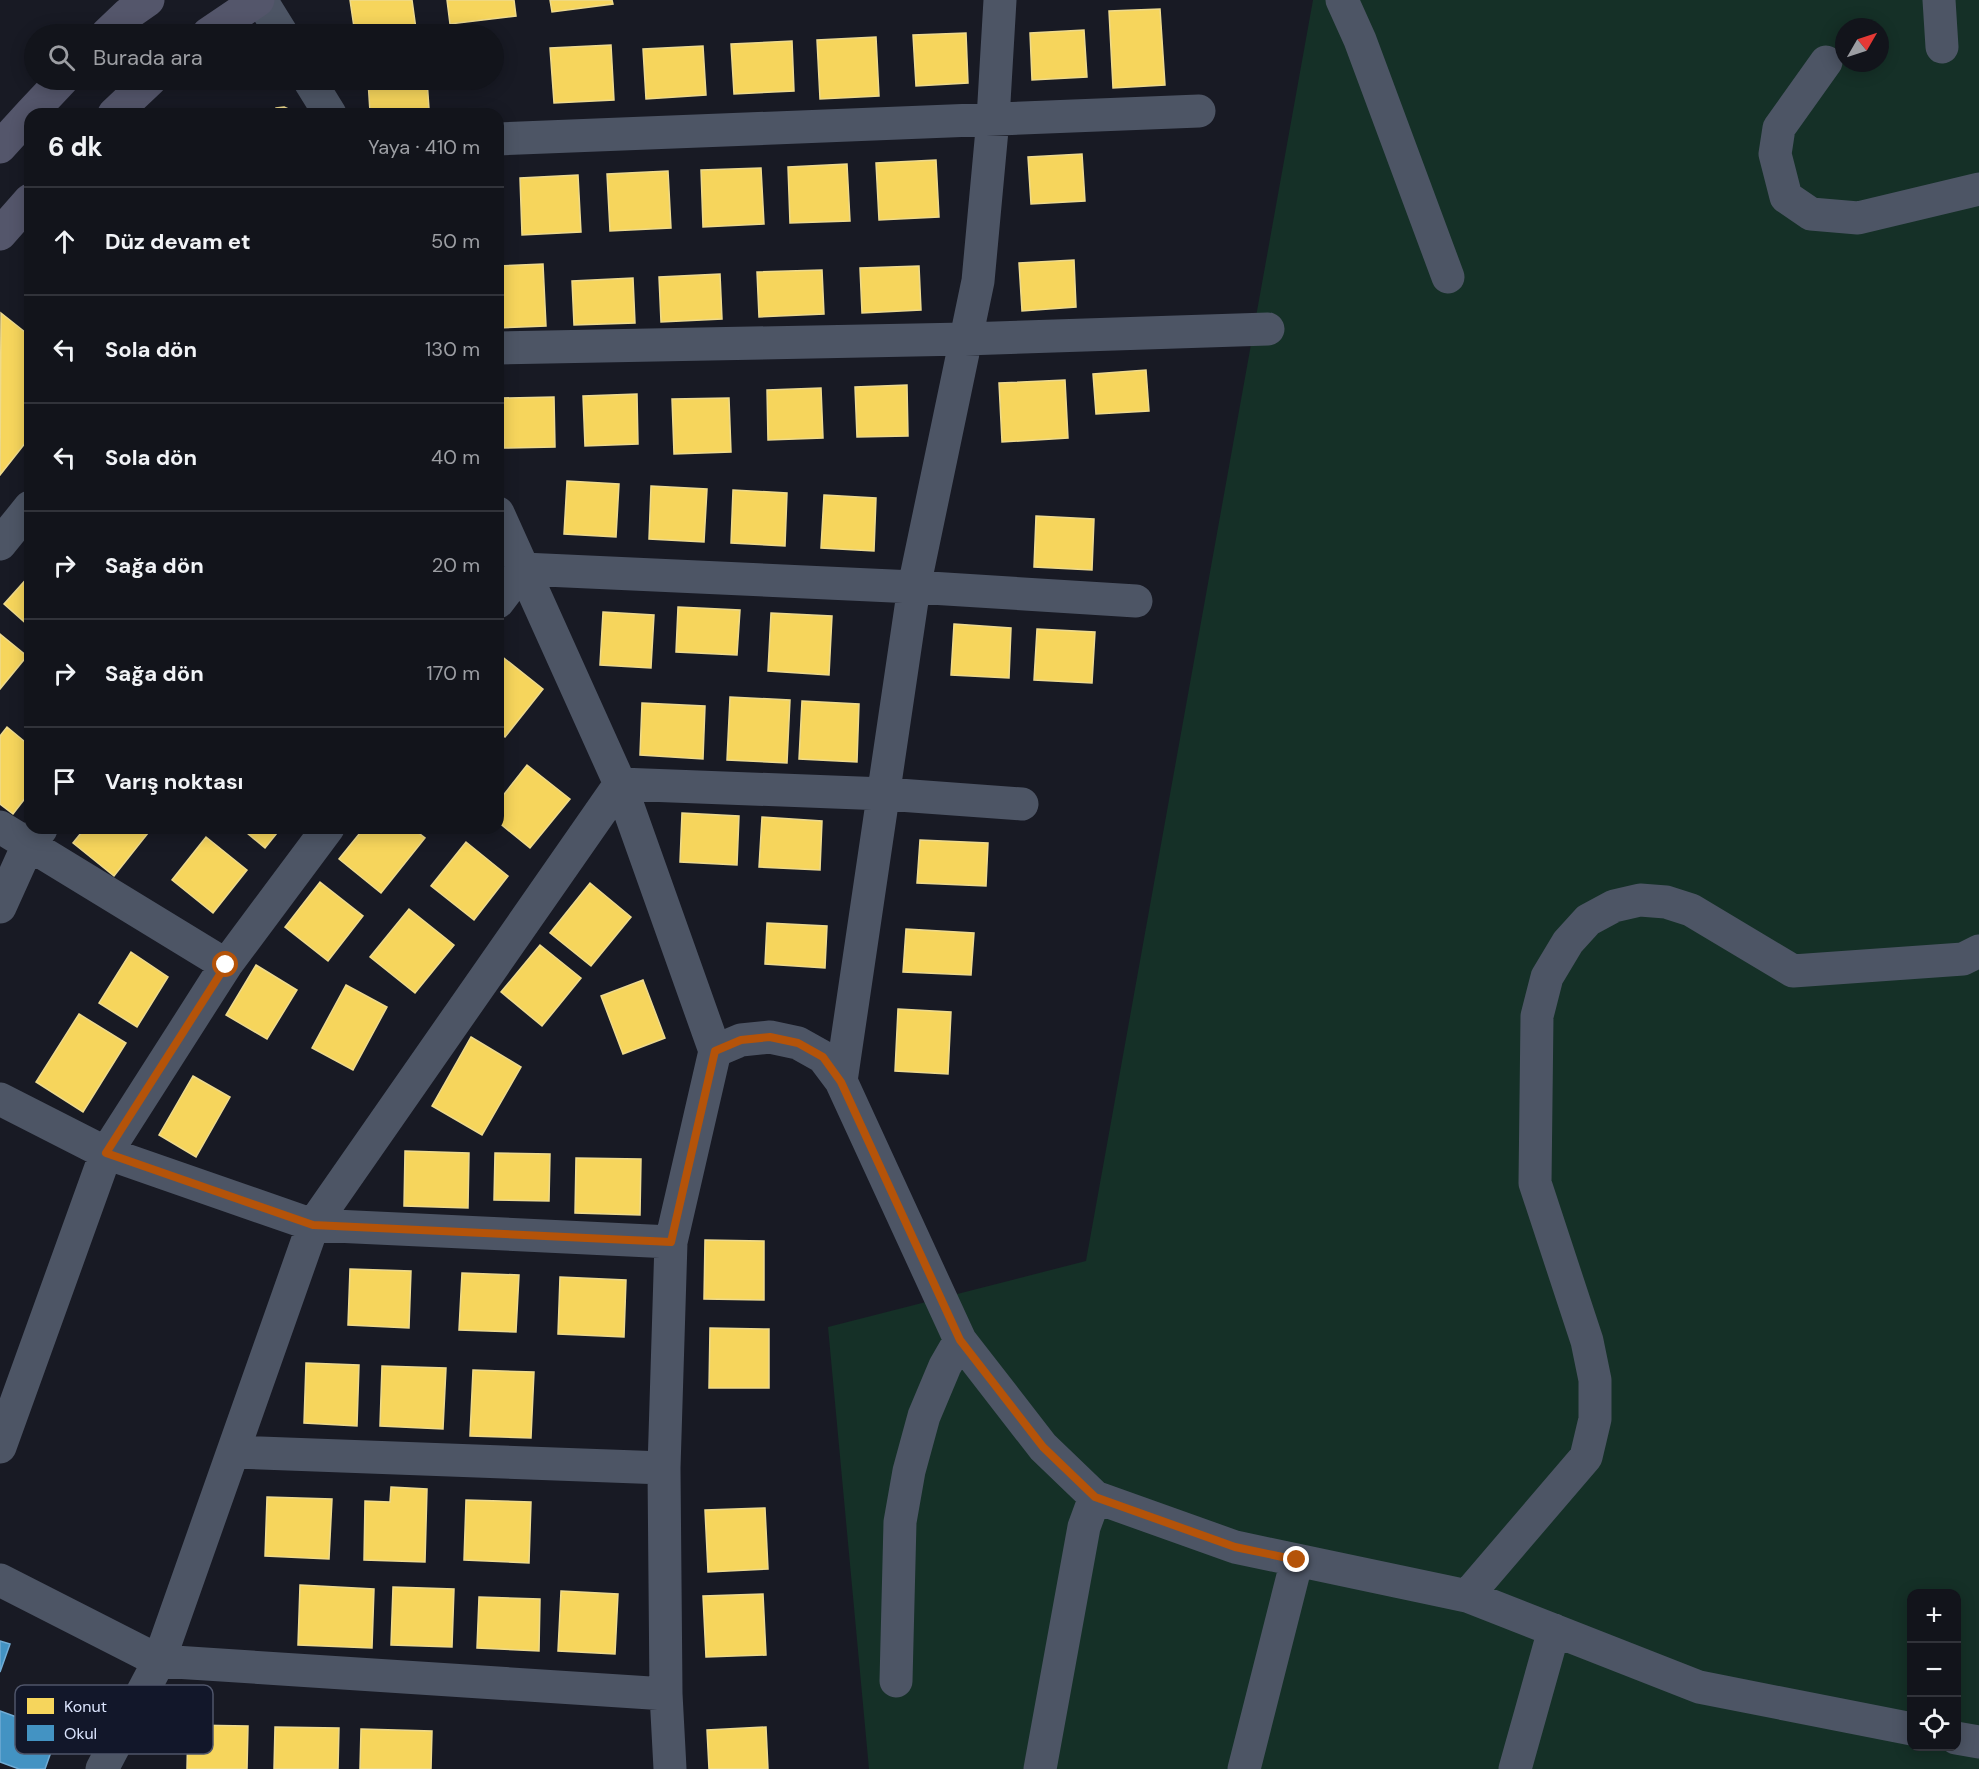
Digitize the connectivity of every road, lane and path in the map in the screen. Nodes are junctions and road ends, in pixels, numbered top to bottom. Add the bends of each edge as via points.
1 (148, 0) edge
2 (260, 0) edge
3 (1000, 0) edge
4 (1342, 0) edge
5 (1940, 0) edge
6 (118, 24) edge
7 (223, 24) edge
8 (276, 24) edge
9 (1942, 47) dead end
10 (1826, 62) dead end
11 (53, 90) edge
12 (139, 90) edge
13 (315, 90) edge
14 (36, 108) edge
15 (120, 108) edge
16 (326, 108) edge
17 (1199, 111) dead end
18 (993, 119) junction
19 (24, 120) edge
20 (504, 139) edge
21 (1, 144) edge
22 (1979, 189) edge
23 (24, 207) edge
24 (0, 234) edge
25 (1448, 277) dead end
26 (1268, 329) dead end
27 (965, 339) junction
28 (504, 348) edge
29 (24, 514) edge
30 (504, 527) edge
31 (0, 544) edge
32 (522, 569) junction
33 (914, 587) junction
34 (504, 594) edge
35 (1136, 601) dead end
36 (620, 784) junction
37 (885, 794) junction
38 (1022, 804) dead end
39 (0, 827) edge
40 (24, 834) edge
41 (324, 834) edge
42 (35, 837) edge
43 (0, 907) edge
44 (1979, 951) edge
45 (226, 965) junction
46 (715, 1051) junction
47 (841, 1082) junction
48 (0, 1099) edge
49 (106, 1153) junction
50 (313, 1225) junction
51 (671, 1242) junction
52 (960, 1340) junction
53 (0, 1447) edge
54 (234, 1452) junction
55 (664, 1468) junction
56 (1095, 1497) junction
57 (1297, 1560) junction
58 (0, 1580) edge
59 (1467, 1596) junction
60 (1554, 1630) junction
61 (159, 1661) junction
62 (896, 1681) dead end
63 (146, 1685) edge
64 (666, 1694) junction
65 (1907, 1728) edge
66 (1961, 1739) edge
67 (1979, 1742) edge
68 (110, 1754) edge
69 (102, 1769) edge
70 (670, 1769) edge
71 (1040, 1769) edge
72 (1244, 1769) edge
73 (1515, 1769) edge

1 - 6 main road
2 - 7 main road
2 - 8 street
3 - 18 street
4 - 25 street
5 - 9 street
10 - 22 street via 1779,128 1775,154 1786,197 1811,214 1858,218
11 - 14 main road
12 - 15 main road
13 - 16 street
17 - 18 street
18 - 20 street
18 - 27 street via 978,281
19 - 21 main road
23 - 24 main road
26 - 27 street
27 - 28 street
27 - 33 street
29 - 31 street
30 - 32 street
32 - 33 street
32 - 34 street
32 - 36 street
33 - 35 street
33 - 37 street
36 - 37 street
36 - 46 street
36 - 50 street
37 - 38 street
37 - 47 street
39 - 40 street
41 - 45 street
42 - 43 street
42 - 45 street
44 - 59 street via 1963,959 1793,971 1691,910 1666,902 1640,900 1614,906 1588,920 1568,942 1547,977 1537,1016 1535,1183 1587,1341 1595,1380 1595,1419 1586,1457
45 - 49 street
46 - 47 street via 741,1040 770,1037 798,1043 823,1057
46 - 51 street
47 - 52 street
48 - 49 street
49 - 50 street
49 - 53 street
50 - 51 street
50 - 54 street
51 - 55 street
52 - 56 street via 1043,1447
52 - 62 street via 924,1416 909,1471 900,1522
54 - 55 street
54 - 61 street
55 - 64 street
56 - 57 street via 1235,1547
56 - 71 street via 1084,1527
57 - 59 street
57 - 72 street
58 - 61 street
59 - 60 street
60 - 65 street via 1699,1688
60 - 73 street
61 - 63 street
61 - 64 street
64 - 70 street
66 - 67 street
68 - 69 street

